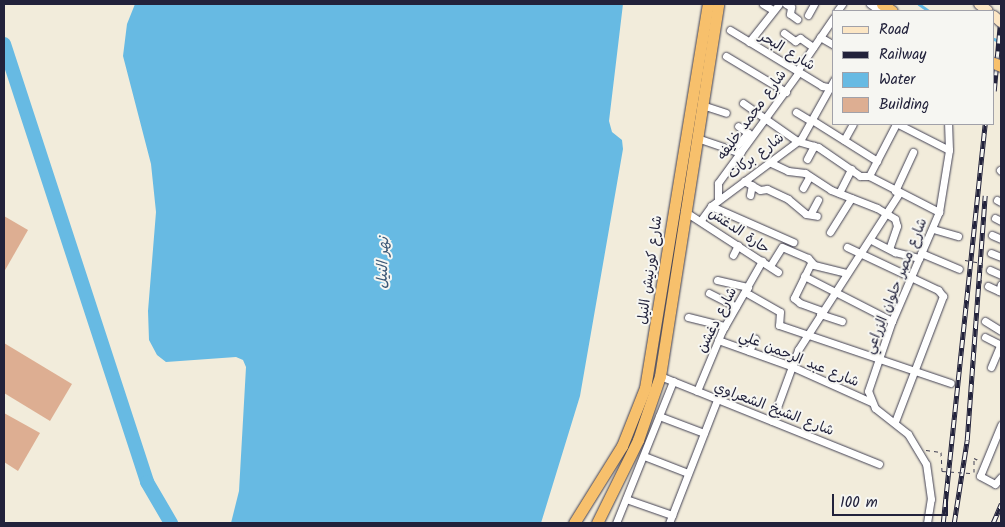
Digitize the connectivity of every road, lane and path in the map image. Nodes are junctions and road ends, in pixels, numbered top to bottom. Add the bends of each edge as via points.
1 (708, 4) edge
2 (718, 4) edge
3 (763, 4) edge
4 (779, 4) edge
5 (786, 4) edge
6 (814, 4) edge
7 (874, 6) edge
8 (773, 10) junction
9 (888, 10) edge
10 (808, 15) dead end
11 (797, 19) dead end
12 (832, 22) edge
13 (730, 30) dead end
14 (784, 33) dead end
15 (820, 37) junction
16 (749, 42) junction
17 (832, 44) edge
18 (813, 48) junction
19 (726, 56) dead end
20 (798, 71) junction
21 (832, 88) edge
22 (786, 92) junction
23 (743, 103) dead end
24 (702, 105) junction
25 (726, 112) dead end
26 (796, 112) dead end
27 (767, 120) junction
28 (811, 120) junction
29 (852, 125) edge
30 (896, 125) edge
31 (899, 125) edge
32 (948, 125) edge
33 (738, 126) dead end
34 (697, 138) junction
35 (844, 140) junction
36 (797, 141) junction
37 (814, 146) junction
38 (733, 150) junction
39 (949, 150) junction
40 (913, 152) dead end
41 (741, 153) junction
42 (807, 159) dead end
43 (877, 161) junction
44 (769, 162) junction
45 (850, 169) junction
46 (869, 176) junction
47 (809, 177) junction
48 (744, 181) junction
49 (752, 186) junction
50 (803, 188) dead end
51 (897, 192) junction
52 (838, 193) junction
53 (750, 195) dead end
54 (851, 198) junction
55 (718, 200) junction
56 (818, 200) dead end
57 (711, 206) junction
58 (684, 212) junction
59 (939, 212) junction
60 (888, 214) junction
61 (701, 220) junction
62 (933, 229) junction
63 (830, 232) dead end
64 (992, 235) dead end
65 (958, 236) dead end
66 (1001, 239) edge
67 (872, 240) junction
68 (793, 242) dead end
69 (738, 246) junction
70 (847, 247) dead end
71 (889, 249) junction
72 (991, 252) dead end
73 (733, 255) dead end
74 (861, 255) junction
75 (920, 256) junction
76 (1001, 257) edge
77 (965, 260) dead end
78 (762, 262) junction
79 (811, 263) junction
80 (770, 266) junction
81 (959, 269) dead end
82 (990, 270) dead end
83 (778, 272) dead end
84 (847, 273) junction
85 (1001, 275) edge
86 (804, 276) junction
87 (909, 278) junction
88 (717, 280) dead end
89 (979, 282) dead end
90 (988, 286) dead end
91 (746, 289) junction
92 (1000, 289) edge
93 (834, 292) junction
94 (709, 293) dead end
95 (736, 307) junction
96 (821, 312) junction
97 (688, 317) dead end
98 (842, 321) dead end
99 (892, 321) junction
100 (985, 322) dead end
101 (725, 326) junction
102 (1001, 331) edge
103 (807, 333) junction
104 (985, 337) dead end
105 (755, 338) dead end
106 (718, 340) junction
107 (1001, 345) edge
108 (749, 351) junction
109 (880, 358) junction
110 (791, 366) junction
111 (991, 366) dead end
112 (915, 371) junction
113 (660, 376) junction
114 (673, 381) junction
115 (950, 383) dead end
116 (696, 391) junction
117 (717, 400) junction
118 (870, 402) junction
119 (659, 416) junction
120 (772, 421) junction
121 (895, 422) junction
122 (1001, 425) edge
123 (704, 433) junction
124 (918, 448) junction
125 (644, 456) junction
126 (879, 464) dead end
127 (688, 473) junction
128 (977, 473) junction
129 (1001, 477) edge
130 (626, 499) junction
131 (672, 515) junction
132 (576, 522) edge
133 (597, 523) edge
134 (616, 523) edge
135 (670, 523) edge
136 (927, 523) edge

1 - 132 highway, شارع كورنيش النيل via 645,388 622,446
2 - 24 highway, شارع كورنيش النيل
3 - 8 street
4 - 8 street
5 - 11 street via 791,7 790,14
6 - 10 street
7 - 9 highway
8 - 16 street
12 - 15 street, شارع محمد خليفه
13 - 16 street, شارع البحر
14 - 18 street via 795,41 800,38
15 - 17 street
15 - 18 street, شارع محمد خليفه
16 - 20 street, شارع البحر
18 - 20 street, شارع محمد خليفه
19 - 22 street
20 - 21 street, شارع البحر
20 - 22 street, شارع محمد خليفه
21 - 28 street, شارع بركات
22 - 27 street, شارع محمد خليفه
23 - 27 street
24 - 25 street
24 - 34 highway, شارع كورنيش النيل
26 - 28 street
27 - 36 street
27 - 41 street, شارع محمد خليفه
28 - 35 street
28 - 36 street, شارع بركات
29 - 35 street
30 - 43 street
31 - 39 street
32 - 39 street, شارع مصر حلوان الزراعي
33 - 38 street via 748,133
34 - 38 street
34 - 58 highway, شارع كورنيش النيل
35 - 43 street
36 - 37 street
36 - 44 street, شارع بركات
37 - 42 street
37 - 45 street
38 - 41 street
39 - 59 street, شارع مصر حلوان الزراعي
40 - 51 street
41 - 55 street, شارع محمد خليفه via 717,186
43 - 46 street
44 - 47 street
44 - 48 street, شارع بركات
45 - 46 street via 862,177
45 - 52 street
46 - 51 street
47 - 50 street
47 - 52 street
48 - 49 street
48 - 55 street, شارع بركات
49 - 53 street
49 - 56 street via 788,199 806,214 814,214
51 - 59 street
51 - 60 street
52 - 54 street
54 - 60 street
54 - 63 street
55 - 57 street, شارع بركات
57 - 61 street, شارع بركات
57 - 68 street
58 - 61 street, حارة الدغش
58 - 113 highway, شارع كورنيش النيل
59 - 62 street, شارع مصر حلوان الزراعي
60 - 67 street
60 - 71 street via 897,226
61 - 69 street, حارة الدغش
62 - 65 street
62 - 75 street, شارع مصر حلوان الزراعي
64 - 66 street
67 - 71 street
67 - 74 street
69 - 73 street
69 - 78 street, حارة الدغش
70 - 74 street
71 - 75 street
72 - 76 street
74 - 84 street
74 - 87 street
75 - 81 street
75 - 87 street, شارع مصر حلوان الزراعي
77 - 89 path, bridge via 982,263
78 - 80 street, حارة الدغش
78 - 91 street, شارع دغشن
79 - 80 street via 808,258 782,247
79 - 84 street
79 - 86 street
80 - 83 street, حارة الدغش
82 - 85 street
84 - 93 street
86 - 93 street
86 - 96 street via 795,300
87 - 99 street, شارع مصر حلوان الزراعي
87 - 112 street via 938,290 943,299
88 - 91 street
90 - 92 street
91 - 95 street, شارع دغشن
91 - 103 street via 780,312 778,325
93 - 96 street
93 - 99 street
94 - 95 street
95 - 101 street, شارع دغشن
96 - 98 street
96 - 103 street
97 - 101 street
99 - 109 street, شارع مصر حلوان الزراعي
100 - 102 street
101 - 106 street, شارع دغشن
103 - 109 street
103 - 110 street
104 - 107 street
105 - 108 street
106 - 108 street, شارع عبد الرحمن علي
106 - 116 street, شارع دغشن
107 - 111 street
108 - 110 street, شارع عبد الرحمن علي
109 - 112 street
109 - 118 street, شارع مصر حلوان الزراعي via 868,391
110 - 118 street, شارع عبد الرحمن علي
110 - 120 street
112 - 115 street
112 - 121 street
113 - 114 street, شارع الشيخ الشعراوي
113 - 133 highway, شارع كورنيش النيل via 638,440
114 - 116 street, شارع الشيخ الشعراوي
114 - 119 street
116 - 117 street, شارع الشيخ الشعراوي
117 - 120 street, شارع الشيخ الشعراوي
117 - 123 street
118 - 121 street
119 - 123 street
119 - 125 street
120 - 126 street, شارع الشيخ الشعراوي
121 - 124 street
122 - 128 street
123 - 127 street
124 - 128 path, bridge via 941,452 942,471
124 - 136 street via 930,482
125 - 127 street
125 - 130 street
127 - 131 street
128 - 129 street via 993,484
130 - 131 street
130 - 134 street
131 - 135 street

